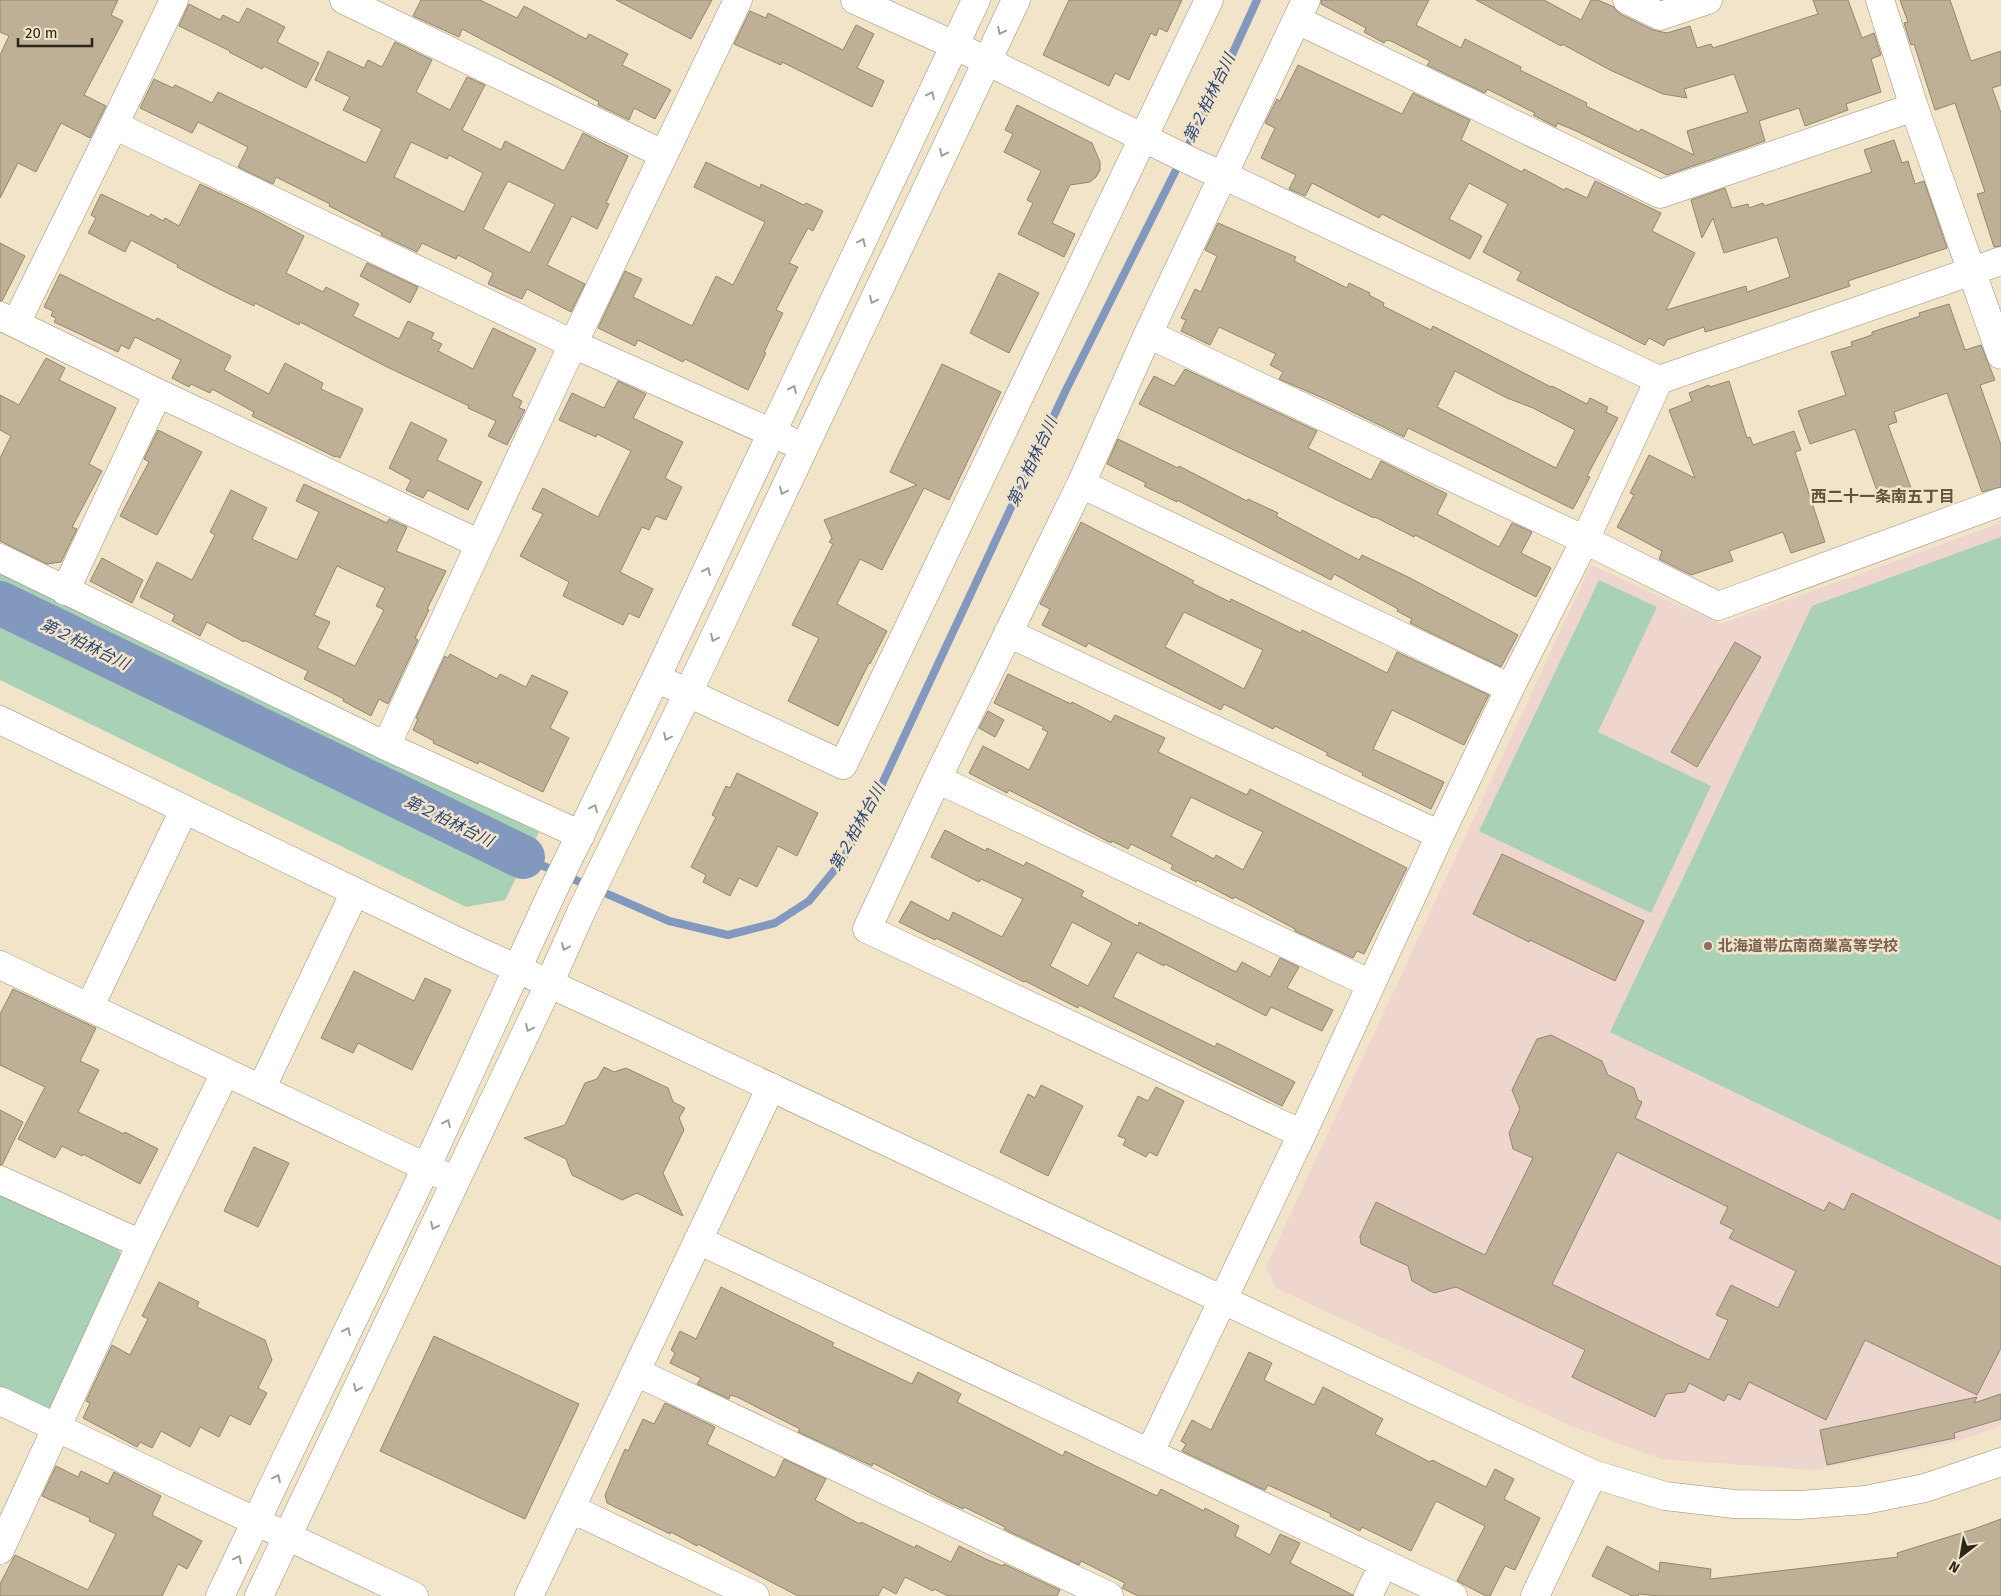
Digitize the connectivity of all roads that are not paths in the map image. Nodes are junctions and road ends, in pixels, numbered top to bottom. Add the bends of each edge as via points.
1 (174, 0) edge
2 (738, 0) edge
3 (855, 0) edge
4 (976, 0) edge
5 (1016, 0) edge
6 (1209, 0) edge
7 (1627, 0) edge
8 (1708, 0) edge
9 (1880, 0) edge
10 (349, 1) edge
11 (1302, 10) edge
12 (954, 45) junction
13 (986, 61) junction
14 (1914, 107) junction
15 (114, 125) junction
16 (1154, 142) junction
17 (663, 154) junction
18 (1213, 171) junction
19 (2001, 261) edge
20 (1972, 271) junction
21 (8, 320) edge
22 (1148, 334) junction
23 (573, 344) junction
24 (2001, 355) edge
25 (1659, 380) junction
26 (158, 393) junction
27 (772, 433) junction
28 (803, 447) junction
29 (1081, 484) junction
30 (2001, 502) edge
31 (1585, 540) junction
32 (480, 544) junction
33 (0, 558) edge
34 (65, 591) junction
35 (1008, 633) junction
36 (656, 678) junction
37 (1510, 688) junction
38 (688, 693) junction
39 (0, 720) edge
40 (386, 746) junction
41 (937, 779) junction
42 (184, 810) junction
43 (1440, 835) junction
44 (576, 843) junction
45 (355, 892) junction
46 (0, 965) edge
47 (517, 969) junction
48 (550, 984) junction
49 (1372, 984) junction
50 (90, 1006) junction
51 (225, 1073) junction
52 (771, 1088) junction
53 (261, 1089) junction
54 (1302, 1134) junction
55 (426, 1168) junction
56 (0, 1180) edge
57 (455, 1181) junction
58 (698, 1240) junction
59 (141, 1244) junction
60 (1222, 1300) junction
61 (636, 1372) junction
62 (0, 1401) edge
63 (57, 1429) junction
64 (1150, 1452) junction
65 (2001, 1462) edge
66 (1593, 1474) junction
67 (572, 1509) junction
68 (256, 1522) junction
69 (287, 1537) junction
70 (0, 1550) edge
71 (1384, 1563) junction
72 (220, 1596) edge
73 (259, 1596) edge
74 (414, 1596) edge
75 (529, 1596) edge
76 (755, 1596) edge
77 (1109, 1596) edge
78 (1368, 1596) edge
79 (1453, 1596) edge
80 (1534, 1596) edge

1 - 15 street
2 - 17 street
3 - 12 street
4 - 12 street
5 -> 13 street
6 - 16 street
7 - 8 street via 1660,16
9 - 14 street
10 - 17 street
11 - 14 street via 1660,194
11 - 18 street
12 - 13 street
27 -> 12 street
13 - 16 street
13 -> 28 street
14 - 20 street
15 - 21 street
15 - 23 street
16 - 18 street
16 - 38 street via 843,764
17 - 23 street
18 - 22 street
18 - 25 street
19 - 20 street
20 - 24 street
20 - 25 street
21 - 26 street
22 - 29 street
22 - 31 street
23 - 27 street
23 - 32 street
25 - 31 street
26 - 32 street
26 - 34 street
27 - 28 street
36 -> 27 street
28 -> 38 street
29 - 35 street
29 - 37 street
30 - 31 street via 1718,606
31 - 37 street
32 - 40 street
33 - 34 street
34 - 40 street
35 - 41 street
35 - 43 street
36 - 38 street
44 -> 36 street
37 - 43 street
38 -> 48 street via 582,910
39 - 42 street
40 - 44 street
41 - 49 street
41 - 54 street via 868,929
42 - 45 street
42 - 50 street
43 - 49 street
44 - 47 street
45 - 47 street
45 - 53 street
46 - 50 street
47 - 48 street
55 -> 47 street
48 - 52 street
48 -> 57 street
49 - 54 street
50 - 51 street
51 - 53 street
51 - 59 street
52 - 58 street
52 - 60 street
53 - 55 street
54 - 60 street
55 - 57 street
68 -> 55 street
56 - 59 street
57 -> 69 street
58 - 61 street
58 - 64 street
59 - 63 street
60 - 64 street
60 - 66 street
61 - 67 street
61 - 77 street
62 - 63 street
63 - 68 street
63 - 70 street
64 - 71 street
65 - 66 street via 1925,1488 1865,1500 1800,1505 1734,1504 1665,1496
66 - 80 street
67 - 75 street
67 - 76 street
68 - 69 street
72 -> 68 street
69 - 73 street
69 - 74 street
71 - 78 street
71 - 79 street

